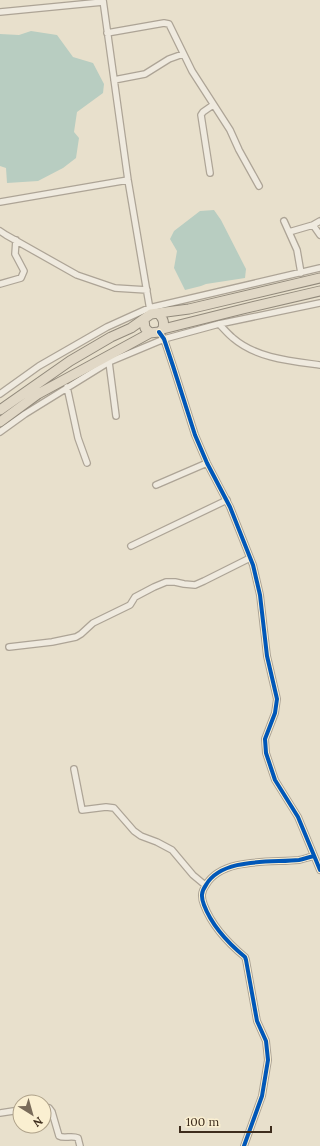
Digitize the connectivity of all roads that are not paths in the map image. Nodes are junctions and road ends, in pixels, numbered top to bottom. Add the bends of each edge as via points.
1 (103, 1) edge
2 (0, 12) edge
3 (107, 33) junction
4 (183, 54) junction
5 (114, 80) junction
6 (213, 105) junction
7 (210, 173) dead end
8 (128, 180) junction
9 (259, 186) dead end
10 (0, 202) edge
11 (284, 221) dead end
12 (320, 221) edge
13 (313, 225) junction
14 (0, 231) edge
15 (289, 232) junction
16 (320, 235) edge
17 (16, 240) junction
18 (320, 268) edge
19 (301, 273) junction
20 (320, 278) edge
21 (0, 284) edge
22 (146, 290) junction
23 (320, 291) edge
24 (320, 303) edge
25 (151, 314) junction
26 (220, 324) junction
27 (159, 333) junction
28 (110, 362) junction
29 (320, 365) edge
30 (67, 387) junction
31 (0, 394) edge
32 (0, 410) edge
33 (116, 416) dead end
34 (0, 422) edge
35 (0, 432) edge
36 (87, 463) dead end
37 (207, 464) junction
38 (156, 485) dead end
39 (227, 500) junction
40 (131, 546) dead end
41 (250, 558) junction
42 (9, 647) dead end
43 (74, 769) dead end
44 (314, 856) junction
45 (320, 870) edge
46 (205, 885) junction
47 (12, 1111) edge
48 (0, 1113) edge
49 (52, 1113) edge
50 (80, 1146) edge
51 (244, 1146) edge

1 - 2 street
1 - 3 street
3 - 4 street via 169,24
3 - 5 street
4 - 5 street via 169,59 145,74
4 - 6 street
5 - 8 street
6 - 7 street via 201,116
6 - 9 street via 230,130
8 - 10 street
8 - 22 street
11 - 15 street
12 - 13 street
13 - 15 street
13 - 16 street
14 - 17 street
15 - 19 street via 297,250
17 - 21 street via 15,254 24,271 21,278
17 - 22 street via 77,275 115,288
18 - 19 street
19 - 25 street
20 - 25 highway via 189,309
22 - 25 street
23 - 27 highway via 243,309
24 - 26 street
25 - 27 highway via 164,321
25 - 27 highway via 145,328
25 - 31 street via 107,327 39,366
25 - 32 highway via 70,361
26 - 27 street
26 - 29 street via 233,338 248,348 285,360
27 - 28 street
27 - 34 highway via 38,394
27 - 37 street
28 - 30 street
28 - 33 street
30 - 35 street
30 - 36 street via 78,438
37 - 38 street
37 - 39 street
39 - 40 street
39 - 41 street
41 - 42 street via 194,585 166,582 154,587 135,598 130,605 93,623 76,637
41 - 44 street via 260,595 267,656 277,699 275,713 265,739 266,753 274,780 298,817
43 - 46 street via 82,810 114,808 134,831 172,850
44 - 45 street
44 - 46 street via 300,860 233,866 220,871
46 - 51 street via 202,898 216,928 245,957 257,1021 266,1041 268,1060 262,1096
47 - 48 street
49 - 50 street via 59,1136 78,1138

